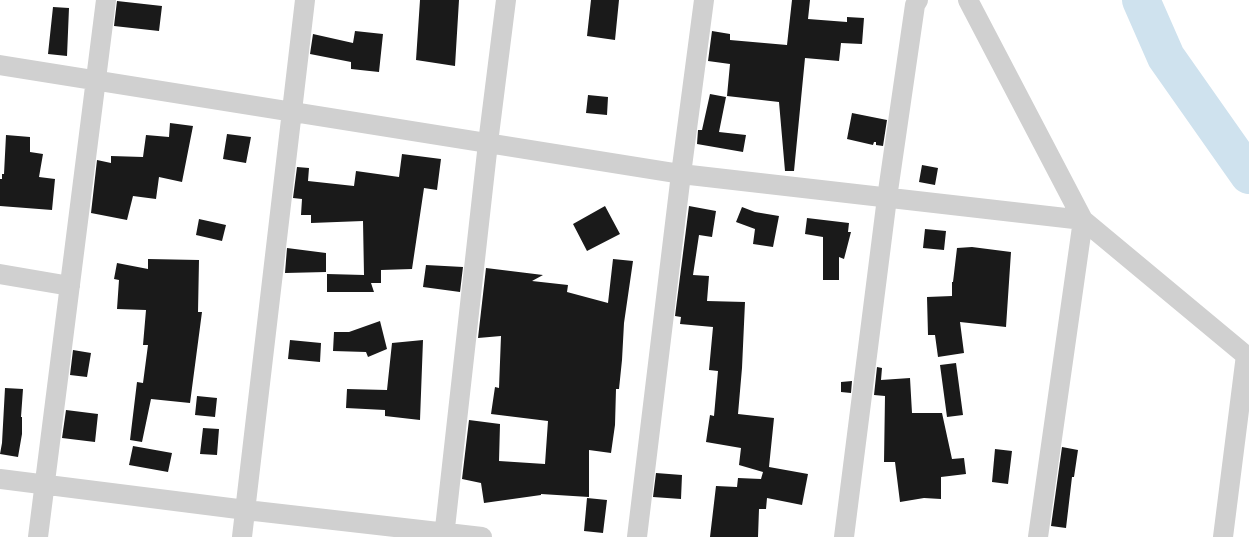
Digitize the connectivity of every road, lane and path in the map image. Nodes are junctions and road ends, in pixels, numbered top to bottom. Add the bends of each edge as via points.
1 (106, 0) edge
2 (305, 0) edge
3 (506, 0) edge
4 (704, 0) edge
5 (918, 0) edge
6 (968, 0) edge
7 (0, 65) edge
8 (96, 80) junction
9 (292, 111) junction
10 (488, 143) junction
11 (681, 174) junction
12 (888, 198) junction
13 (1083, 220) junction
14 (0, 274) edge
15 (70, 286) junction
16 (1248, 356) edge
17 (0, 479) edge
18 (44, 485) junction
19 (246, 510) junction
20 (444, 535) edge
21 (38, 537) edge
22 (242, 537) edge
23 (482, 537) edge
24 (637, 537) edge
25 (844, 537) edge
26 (1038, 537) edge
27 (1223, 537) edge

1 - 8 street
2 - 9 street
3 - 10 street
4 - 11 street
5 - 12 street via 915,5
6 - 13 street
7 - 8 street
8 - 9 street
8 - 15 street
9 - 10 street
9 - 19 street
10 - 11 street
10 - 20 street
11 - 12 street
11 - 24 street
12 - 13 street
12 - 25 street
13 - 16 street
13 - 26 street
14 - 15 street
15 - 18 street
16 - 27 street
17 - 18 street
18 - 19 street
18 - 21 street
19 - 20 street
19 - 22 street
20 - 23 street

